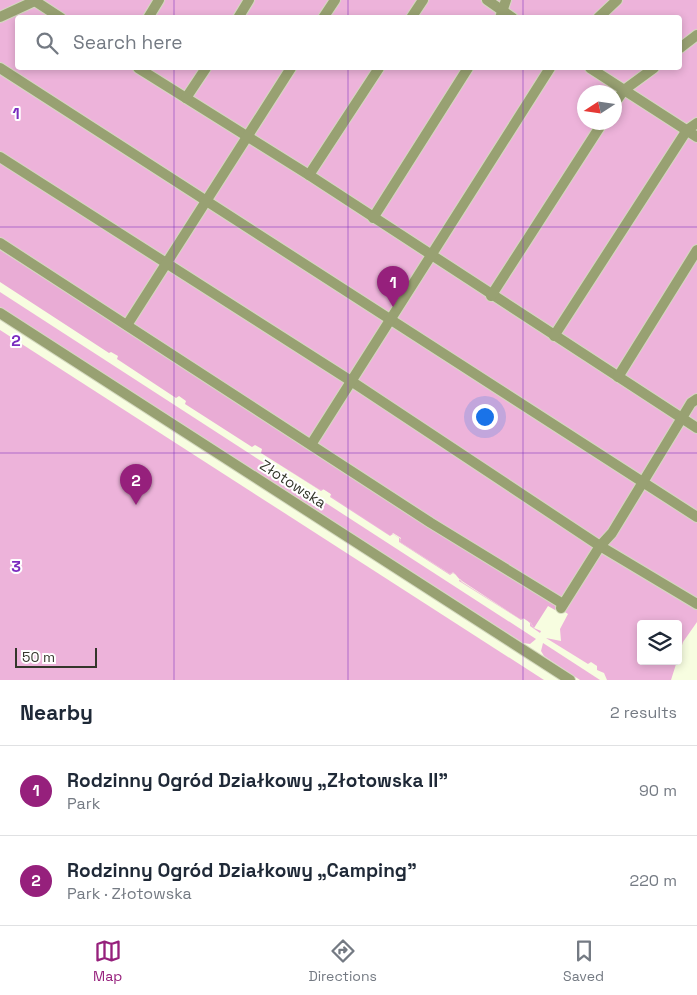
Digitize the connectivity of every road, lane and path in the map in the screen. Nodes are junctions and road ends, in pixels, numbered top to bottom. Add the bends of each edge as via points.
1 (36, 0) edge
2 (160, 0) edge
3 (249, 0) edge
4 (335, 0) edge
5 (423, 0) edge
6 (487, 0) edge
7 (506, 0) edge
8 (617, 0) edge
9 (502, 14) edge
10 (57, 15) edge
11 (150, 15) edge
12 (240, 15) edge
13 (325, 15) edge
14 (413, 15) edge
15 (601, 15) edge
16 (0, 17) edge
17 (697, 35) edge
18 (682, 46) edge
19 (0, 68) edge
20 (141, 70) edge
21 (205, 70) edge
22 (290, 70) edge
23 (378, 70) edge
24 (467, 70) edge
25 (549, 70) edge
26 (593, 70) edge
27 (651, 70) edge
28 (624, 90) junction
29 (622, 93) edge
30 (186, 98) junction
31 (697, 123) edge
32 (598, 130) edge
33 (687, 130) junction
34 (246, 137) junction
35 (697, 137) edge
36 (0, 157) edge
37 (309, 175) junction
38 (206, 201) junction
39 (373, 218) junction
40 (0, 243) edge
41 (697, 250) edge
42 (430, 256) junction
43 (166, 264) junction
44 (491, 296) junction
45 (0, 313) edge
46 (390, 320) junction
47 (127, 324) junction
48 (554, 336) junction
49 (618, 377) junction
50 (350, 381) junction
51 (697, 399) edge
52 (682, 419) junction
53 (697, 428) edge
54 (312, 443) junction
55 (642, 482) junction
56 (697, 517) edge
57 (600, 546) junction
58 (697, 604) edge
59 (570, 680) edge

1 - 10 street
1 - 16 street
2 - 11 street
3 - 12 street
4 - 13 street
5 - 14 street
6 - 9 street
7 - 9 street
8 - 15 street
17 - 18 street
19 - 38 street
20 - 30 street
21 - 30 street
22 - 34 street
23 - 37 street
24 - 39 street
25 - 42 street
26 - 28 street
27 - 28 street
28 - 29 street
28 - 33 street
30 - 34 street
31 - 33 street
32 - 44 street
33 - 35 street
33 - 48 street
34 - 37 street
34 - 38 street
36 - 43 street
37 - 39 street
38 - 43 street
38 - 46 street
39 - 42 street
40 - 47 street
41 - 49 street
42 - 44 street
42 - 46 street
43 - 47 street
43 - 50 street
44 - 48 street
45 - 59 street, Złotowska
46 - 50 street
46 - 55 street
47 - 54 street
48 - 49 street
49 - 52 street
50 - 54 street
50 - 57 street
51 - 52 street
52 - 53 street
52 - 55 street
54 - 57 street via 562,607
55 - 56 street
55 - 57 street via 612,533
57 - 58 street

